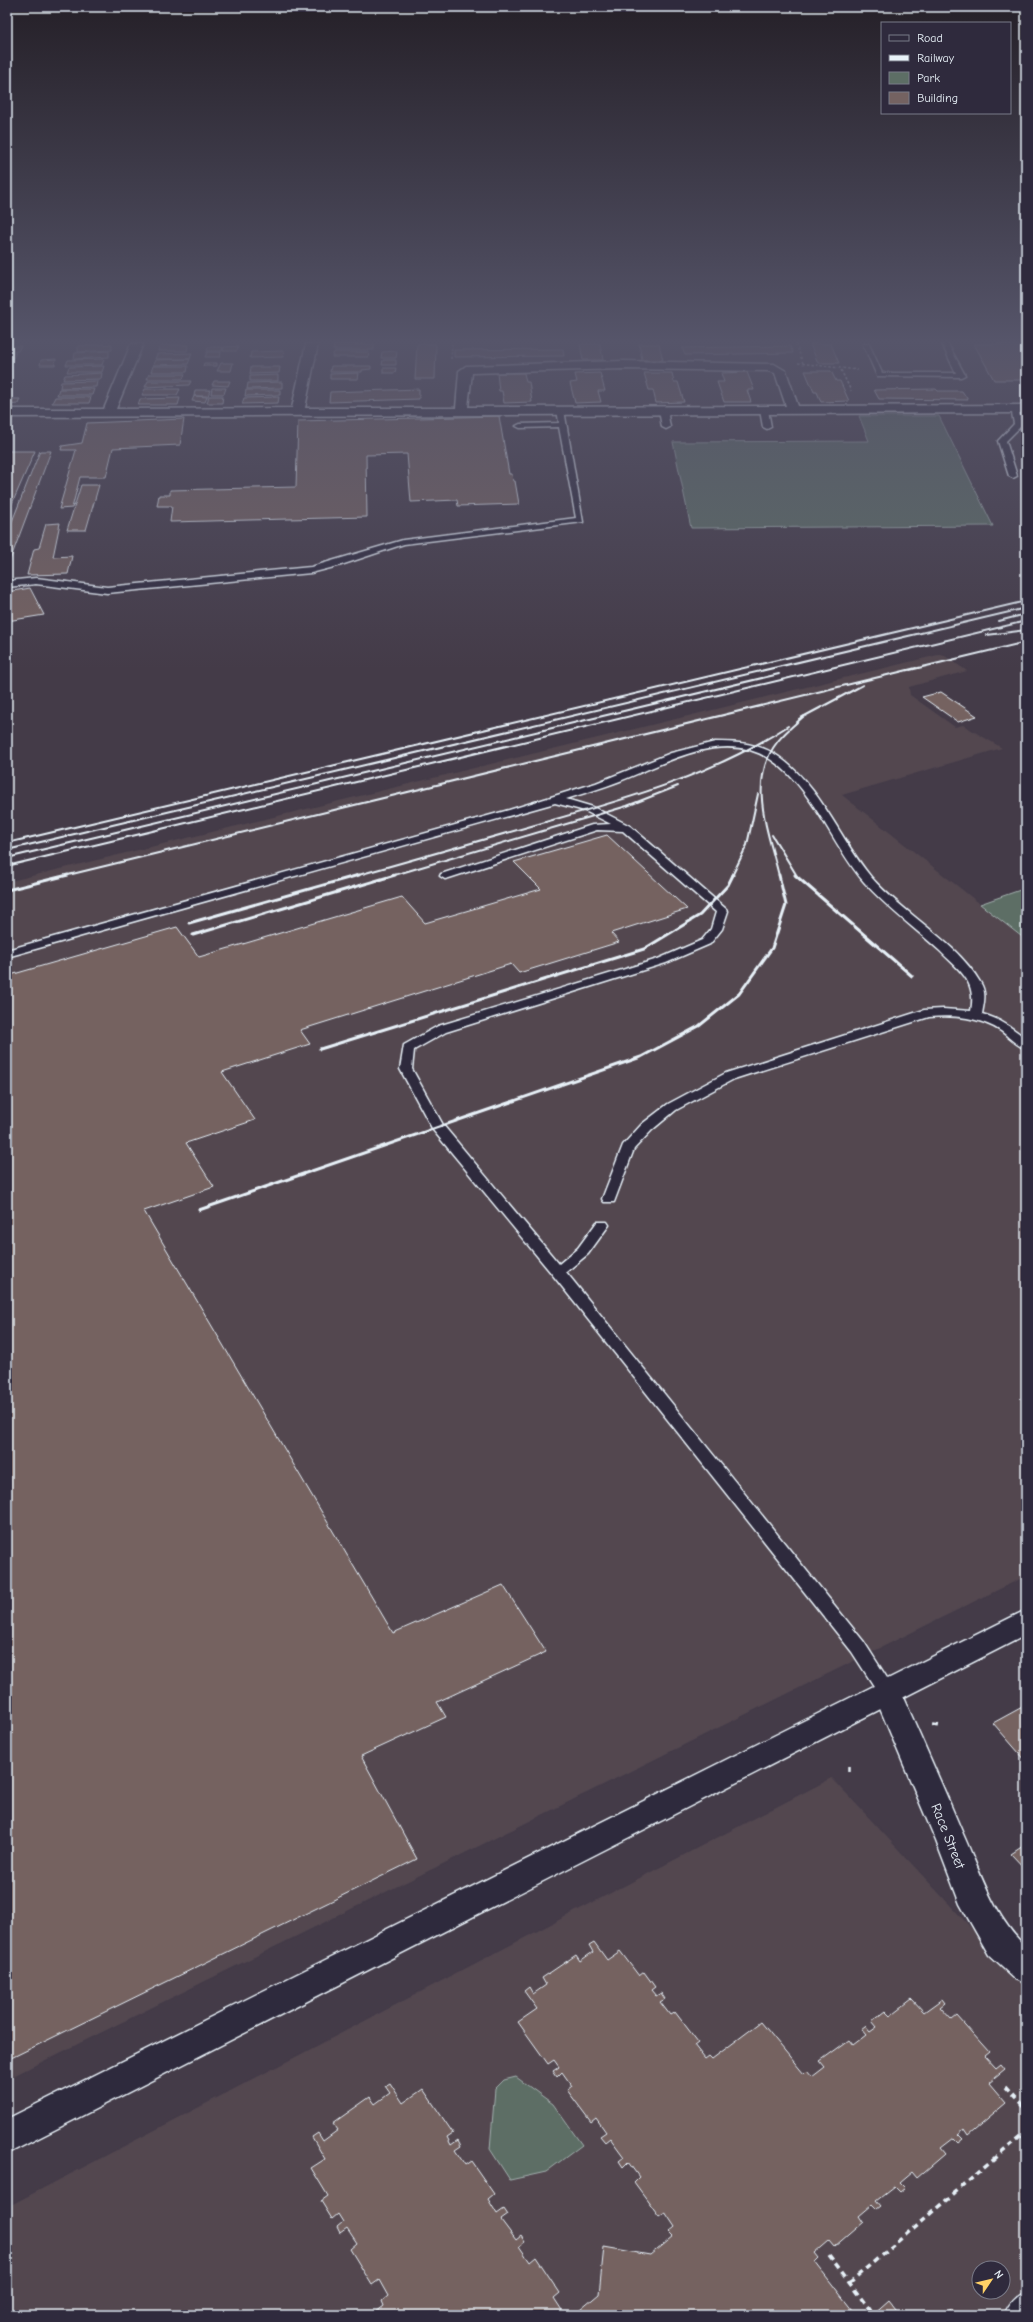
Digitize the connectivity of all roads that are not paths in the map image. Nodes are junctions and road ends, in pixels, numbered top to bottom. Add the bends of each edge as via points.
1 (568, 452) edge
2 (1006, 452) edge
3 (1013, 476) dead end
4 (7, 584) edge
5 (553, 799) junction
6 (626, 828) junction
7 (445, 876) dead end
8 (7, 954) edge
9 (976, 1014) junction
10 (1026, 1045) edge
11 (609, 1199) dead end
12 (602, 1225) dead end
13 (557, 1270) junction
14 (1026, 1622) edge
15 (887, 1692) junction
16 (1026, 1968) edge
17 (7, 2137) edge
18 (1026, 2302) edge
19 (1014, 2315) edge

1 - 4 lane via 580,520 403,542 326,568 311,570 107,590 36,581
2 - 3 lane
5 - 6 lane via 589,809
5 - 8 lane via 385,849
5 - 9 lane via 602,785 706,747 737,745 770,756 806,788 859,870 874,887 965,970 979,992
6 - 7 lane via 596,827
6 - 13 lane via 722,911 716,929 706,942 662,960 442,1029 408,1048 406,1069 438,1127
9 - 10 lane via 993,1022
9 - 11 lane via 928,1012 730,1076 711,1085 672,1107 647,1127 628,1148
12 - 13 lane via 590,1245
13 - 15 lane via 858,1647
14 - 15 street
15 - 16 street, Race Street via 971,1894 1000,1944
15 - 17 street
18 - 19 lane

